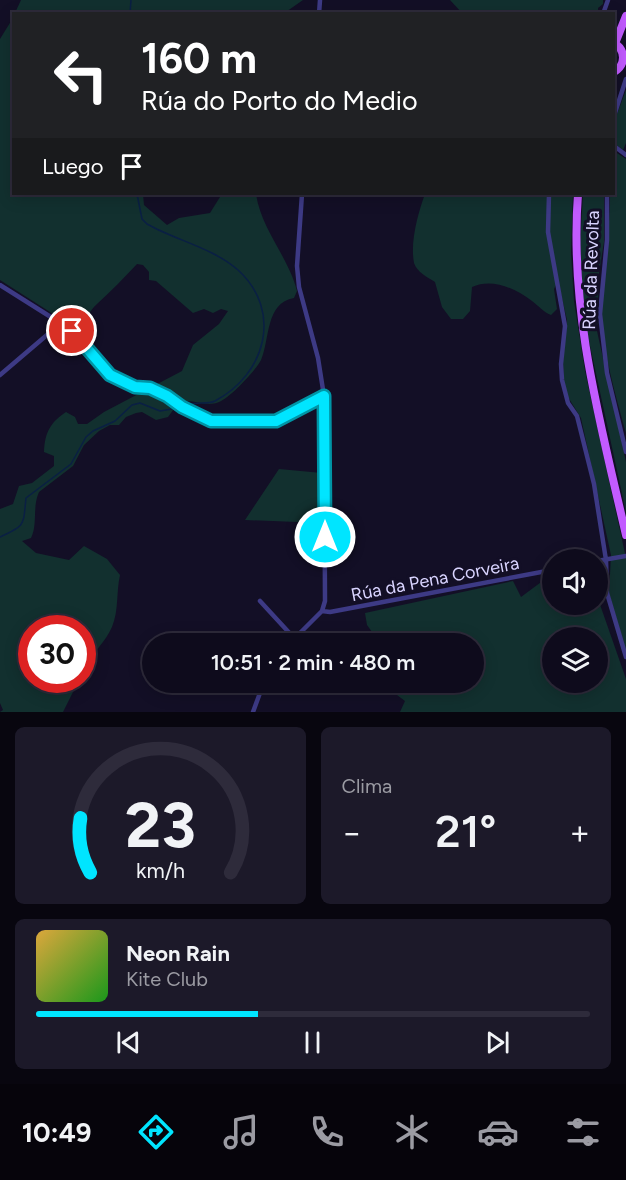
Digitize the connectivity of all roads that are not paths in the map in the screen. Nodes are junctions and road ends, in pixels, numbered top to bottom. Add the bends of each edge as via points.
1 (624, 20) edge
2 (615, 42) edge
3 (624, 57) edge
4 (615, 70) edge
5 (626, 70) edge
6 (626, 79) edge
7 (615, 113) edge
8 (302, 195) edge
9 (549, 195) edge
10 (578, 195) edge
11 (607, 195) edge
12 (0, 285) edge
13 (61, 323) junction
14 (0, 375) edge
15 (324, 396) junction
16 (626, 452) edge
17 (626, 535) edge
18 (626, 556) edge
19 (609, 559) junction
20 (542, 572) edge
21 (260, 601) dead end
22 (322, 610) junction
23 (289, 633) edge
24 (299, 633) edge
25 (626, 657) edge
26 (260, 693) edge
27 (253, 712) edge

1 - 2 main road
1 - 3 main road
3 - 4 main road
3 - 5 street
6 - 7 street
8 - 15 street via 299,287
9 - 19 street via 548,232 565,326 562,380 579,424
10 - 17 main road via 575,258 581,327
11 - 16 street, Rúa da Revolta via 600,314 607,373
12 - 13 street
13 - 14 street
13 - 15 street via 88,346 110,375 135,387 150,388 211,421 276,421
15 - 22 street via 326,601
18 - 19 street
19 - 25 street via 607,593
20 - 22 street, Rúa da Pena Corveira via 330,612
21 - 23 street
22 - 24 street
26 - 27 street

